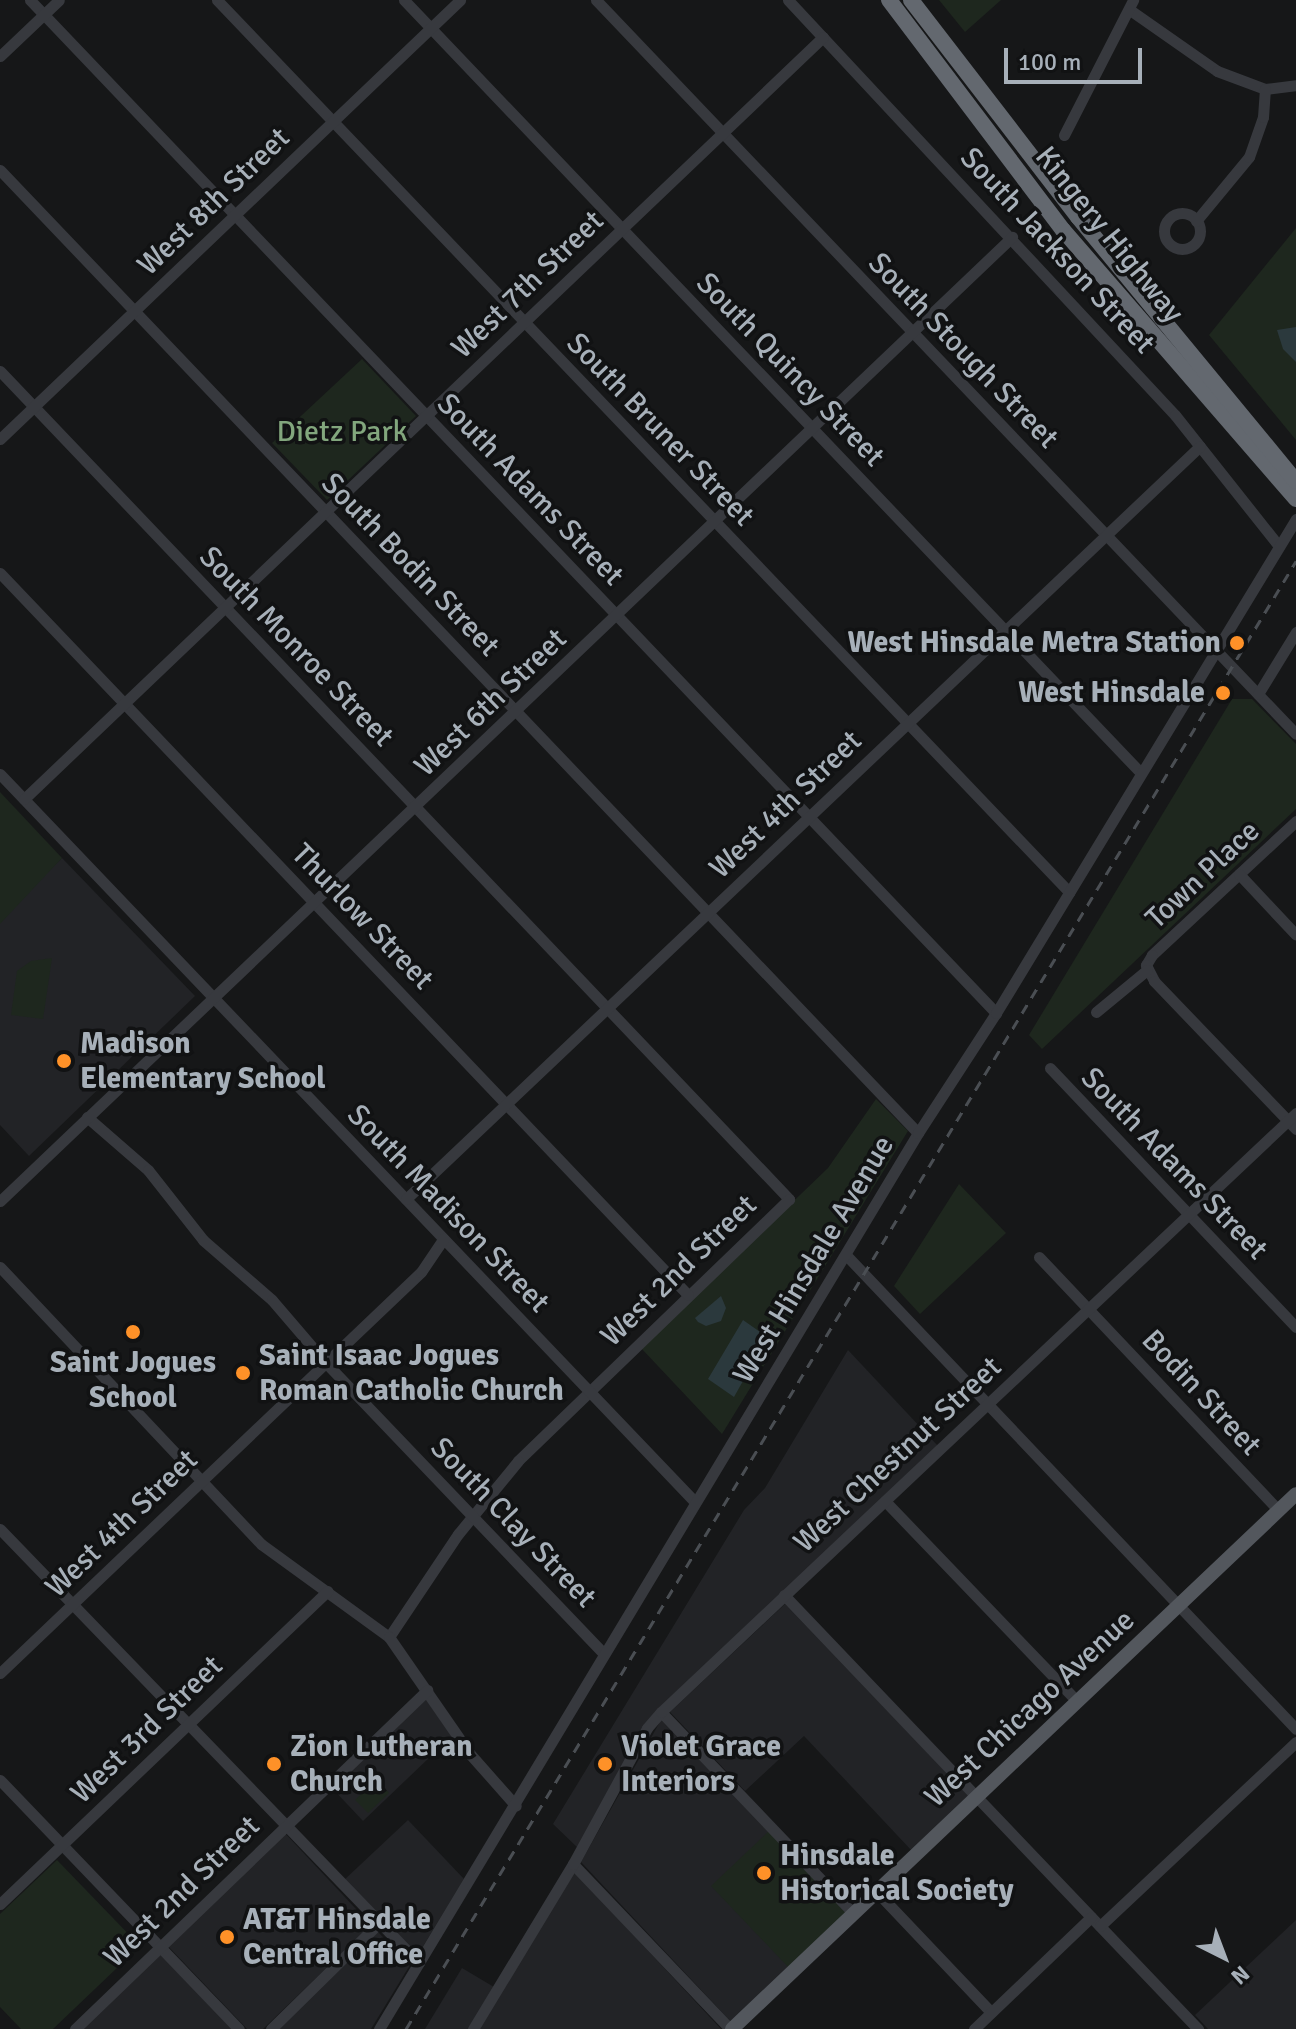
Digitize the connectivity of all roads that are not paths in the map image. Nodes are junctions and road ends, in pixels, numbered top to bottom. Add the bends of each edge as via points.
1 (30, 0) edge
2 (59, 0) edge
3 (217, 0) edge
4 (404, 0) edge
5 (460, 0) edge
6 (596, 0) edge
7 (788, 0) edge
8 (889, 0) edge
9 (911, 0) edge
10 (1132, 5) edge
11 (44, 14) junction
12 (431, 28) junction
13 (823, 37) junction
14 (0, 56) edge
15 (1296, 85) edge
16 (1265, 89) junction
17 (333, 122) junction
18 (723, 133) junction
19 (1064, 135) dead end
20 (0, 170) edge
21 (235, 215) junction
22 (1196, 221) dead end
23 (622, 229) junction
24 (1012, 237) junction
25 (134, 311) junction
26 (524, 322) junction
27 (914, 334) junction
28 (0, 371) edge
29 (34, 407) junction
30 (426, 415) junction
31 (813, 430) junction
32 (0, 439) edge
33 (1200, 446) junction
34 (1293, 486) edge
35 (326, 511) junction
36 (1296, 519) edge
37 (715, 523) junction
38 (1105, 535) junction
39 (1279, 546) junction
40 (0, 573) edge
41 (225, 607) junction
42 (617, 616) junction
43 (1004, 630) junction
44 (1296, 632) edge
45 (1215, 649) junction
46 (1258, 694) junction
47 (124, 703) junction
48 (517, 712) junction
49 (906, 723) junction
50 (1296, 734) edge
51 (1141, 773) junction
52 (0, 774) edge
53 (24, 799) junction
54 (416, 808) junction
55 (808, 817) junction
56 (1296, 821) edge
57 (1239, 874) junction
58 (1069, 892) junction
59 (315, 903) junction
60 (708, 912) junction
61 (1296, 935) edge
62 (1146, 968) junction
63 (213, 997) junction
64 (607, 1008) junction
65 (1096, 1012) dead end
66 (996, 1013) junction
67 (1050, 1068) dead end
68 (506, 1104) junction
69 (87, 1117) junction
70 (1293, 1121) edge
71 (918, 1133) junction
72 (406, 1199) junction
73 (789, 1199) joint
74 (0, 1201) edge
75 (1189, 1215) junction
76 (443, 1239) junction
77 (847, 1256) junction
78 (1039, 1257) dead end
79 (0, 1267) edge
80 (688, 1295) junction
81 (1088, 1310) junction
82 (1296, 1327) edge
83 (326, 1363) junction
84 (588, 1390) junction
85 (986, 1405) junction
86 (203, 1480) junction
87 (1296, 1494) edge
88 (885, 1501) junction
89 (695, 1502) junction
90 (1278, 1510) junction
91 (472, 1516) junction
92 (0, 1529) edge
93 (327, 1591) junction
94 (784, 1595) junction
95 (72, 1604) junction
96 (1177, 1606) junction
97 (389, 1637) junction
98 (604, 1654) junction
99 (0, 1673) edge
100 (427, 1690) junction
101 (1077, 1701) junction
102 (661, 1712) junction
103 (187, 1725) junction
104 (1296, 1729) edge
105 (1296, 1742) edge
106 (0, 1780) edge
107 (976, 1796) junction
108 (516, 1806) junction
109 (285, 1826) junction
110 (62, 1845) junction
111 (573, 1864) junction
112 (876, 1891) junction
113 (0, 1904) edge
114 (853, 1913) junction
115 (1091, 1917) junction
116 (378, 1924) junction
117 (1100, 1926) junction
118 (161, 1947) junction
119 (419, 1963) junction
120 (991, 2012) junction
121 (75, 2029) edge
122 (239, 2029) edge
123 (271, 2029) edge
124 (379, 2029) edge
125 (473, 2029) edge
126 (731, 2029) edge
127 (974, 2029) edge
128 (1198, 2029) edge

1 - 11 street, South Adams Street
2 - 11 street
3 - 17 street, South Bruner Street
4 - 12 street, South Quincy Street
5 - 12 street, West 8th Street
6 - 18 street, South Stough Street
7 - 13 street, South Jackson Street
8 - 34 highway, Kingery Highway via 1063,230
9 - 34 highway, Kingery Highway
10 - 16 street via 1201,63
10 - 19 street
11 - 14 street
11 - 21 street, South Adams Street
12 - 17 street, West 8th Street
12 - 23 street, South Quincy Street
13 - 18 street, West 7th Street
13 - 24 street, South Jackson Street
15 - 16 street
16 - 22 street via 1263,117 1249,157
17 - 21 street, West 8th Street
17 - 26 street, South Bruner Street
18 - 23 street, West 7th Street
18 - 27 street, South Stough Street
20 - 25 street, South Bodin Street
21 - 25 street, West 8th Street
21 - 30 street, South Adams Street
23 - 26 street, West 7th Street
23 - 31 street, South Quincy Street
24 - 27 street, West 6th Street
24 - 33 street, South Jackson Street
25 - 29 street, West 8th Street
25 - 35 street, South Bodin Street
26 - 30 street, West 7th Street
26 - 37 street, South Bruner Street
27 - 31 street, West 6th Street
27 - 38 street, South Stough Street
28 - 29 street, South Monroe Street
29 - 32 street, West 8th Street
29 - 41 street, South Monroe Street
30 - 35 street, West 7th Street
30 - 42 street, South Adams Street
31 - 37 street, West 6th Street
31 - 43 street, South Quincy Street
33 - 38 street, West 4th Street
33 - 39 street, South Jackson Street
35 - 41 street, West 7th Street
35 - 48 street, South Bodin Street
36 - 39 street, West Hinsdale Avenue
37 - 42 street, West 6th Street
37 - 49 street, South Bruner Street
38 - 43 street, West 4th Street
38 - 45 street, South Stough Street
39 - 45 street, West Hinsdale Avenue
40 - 47 street, Thurlow Street
41 - 47 street, West 7th Street
41 - 54 street, South Monroe Street
42 - 48 street, West 6th Street
42 - 55 street, South Adams Street
43 - 49 street, West 4th Street
43 - 51 street, South Quincy Street
44 - 46 street
45 - 46 street, South Stough Street
45 - 51 street, West Hinsdale Avenue
46 - 50 street, South Stough Street
47 - 53 street, West 7th Street
47 - 59 street, Thurlow Street
48 - 54 street, West 6th Street
48 - 60 street, South Bodin Street
49 - 55 street, West 4th Street
49 - 58 street, South Bruner Street
51 - 58 street, West Hinsdale Avenue
52 - 53 street, South Madison Street
53 - 63 street, South Madison Street
54 - 59 street, West 6th Street
54 - 64 street, South Monroe Street
55 - 60 street, West 4th Street
55 - 66 street, South Adams Street
56 - 57 street, Town Place
57 - 61 street
57 - 62 street, Town Place via 1152,955
58 - 66 street, West Hinsdale Avenue
59 - 63 street, West 6th Street
59 - 68 street, Thurlow Street
60 - 64 street, West 4th Street
60 - 71 street, South Bodin Street
62 - 65 street, Town Place
62 - 70 street
63 - 69 street, West 6th Street
63 - 72 street, South Madison Street
64 - 68 street, West 4th Street
64 - 73 street, South Monroe Street
66 - 71 street, West Hinsdale Avenue
67 - 75 street, South Adams Street
68 - 72 street, West 4th Street
68 - 80 street, Thurlow Street
69 - 74 street, West 6th Street
69 - 83 street, South Clay Street via 148,1170 203,1240 272,1300
70 - 75 street, West Chestnut Street
71 - 77 street, West Hinsdale Avenue
72 - 76 street, South Madison Street
73 - 80 street, West 2nd Street
75 - 81 street, West Chestnut Street
75 - 82 street, South Adams Street
76 - 83 street, West 4th Street via 421,1272
76 - 84 street, South Madison Street
77 - 85 street
77 - 89 street, West Hinsdale Avenue
78 - 81 street, Bodin Street
79 - 86 street
80 - 84 street, West 2nd Street
81 - 85 street, West Chestnut Street
81 - 90 street, Bodin Street
83 - 86 street, West 4th Street
83 - 91 street, South Clay Street
84 - 89 street, South Madison Street
84 - 91 street, West 2nd Street
85 - 88 street, West Chestnut Street
85 - 96 street
86 - 93 street via 261,1544
86 - 95 street, West 4th Street
87 - 90 main road, West Chicago Avenue
88 - 94 street, West Chestnut Street
88 - 101 street
89 - 98 street, West Hinsdale Avenue
90 - 96 main road, West Chicago Avenue
91 - 97 street, West 2nd Street
91 - 98 street, South Clay Street
92 - 95 street
93 - 97 street
93 - 103 street, West 3rd Street
94 - 102 street, West Chestnut Street
94 - 107 street
95 - 99 street, West 4th Street
95 - 103 street
96 - 101 main road, West Chicago Avenue
96 - 104 street
97 - 100 street
98 - 108 street, West Hinsdale Avenue
100 - 108 street via 470,1754
100 - 109 street, West 2nd Street
101 - 107 main road, West Chicago Avenue
102 - 111 street, West Chestnut Street via 647,1728
102 - 114 street
103 - 109 street
103 - 110 street, West 3rd Street
105 - 117 street
106 - 110 street
107 - 112 main road, West Chicago Avenue
107 - 115 street
108 - 119 street, West Hinsdale Avenue
109 - 116 street
109 - 118 street, West 2nd Street
110 - 113 street, West 3rd Street
110 - 118 street
111 - 125 street, West Chestnut Street
111 - 126 street
112 - 114 main road, West Chicago Avenue
112 - 120 street
114 - 126 main road, West Chicago Avenue
115 - 117 street
115 - 120 street
116 - 119 street
116 - 123 street
117 - 128 street
118 - 121 street, West 2nd Street
118 - 122 street
119 - 124 street, West Hinsdale Avenue
120 - 127 street

